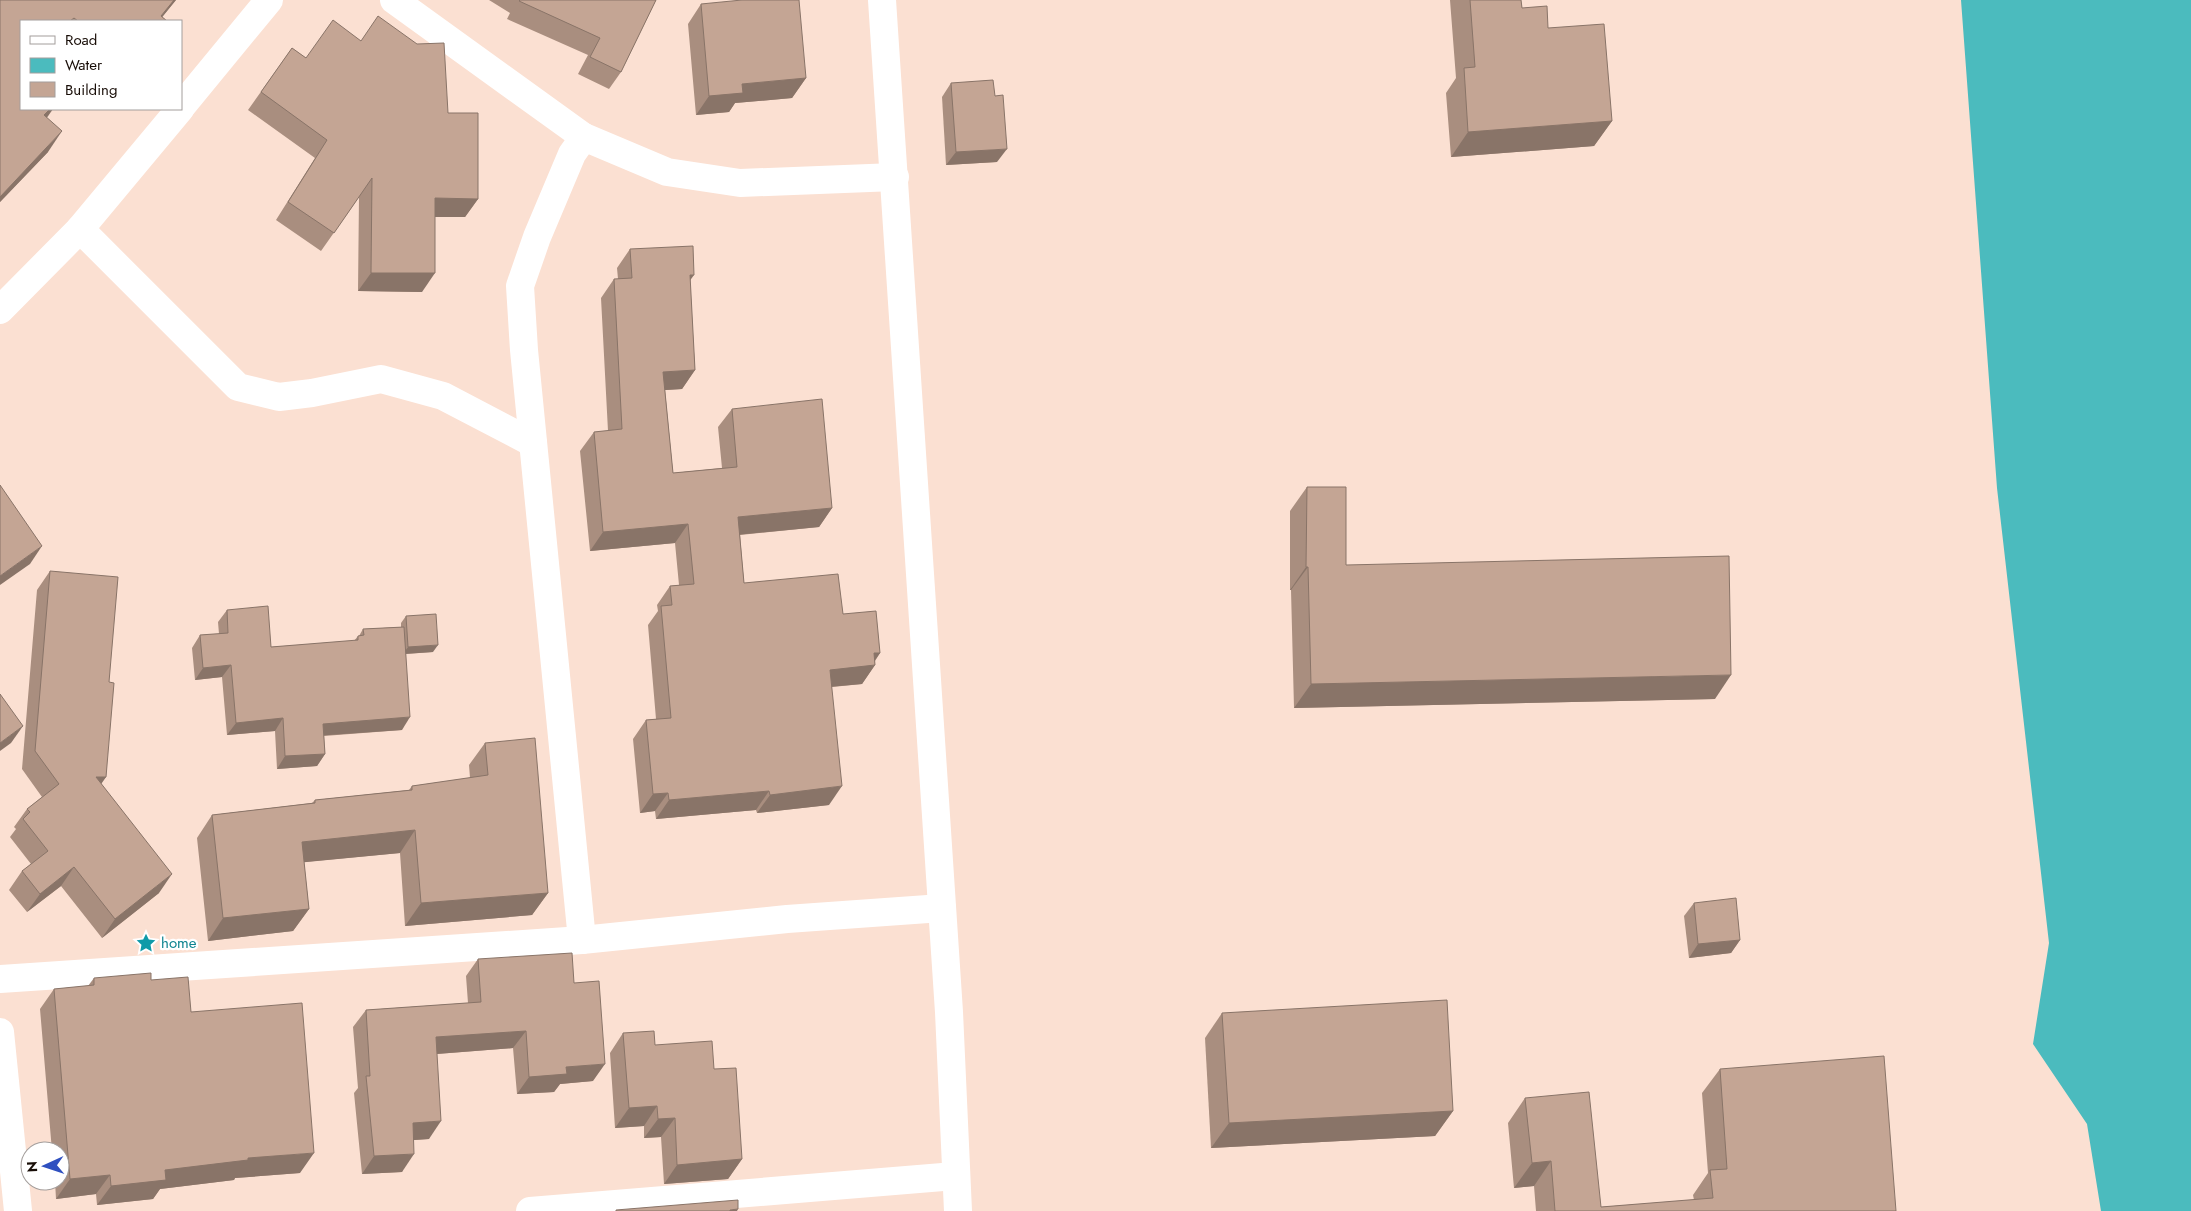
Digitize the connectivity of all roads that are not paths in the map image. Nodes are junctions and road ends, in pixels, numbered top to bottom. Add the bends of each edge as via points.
1 (270, 0) edge
2 (394, 0) edge
3 (882, 0) edge
4 (182, 107) edge
5 (179, 110) edge
6 (584, 137) junction
7 (895, 177) junction
8 (80, 229) junction
9 (0, 310) edge
10 (533, 443) junction
11 (942, 908) junction
12 (582, 940) junction
13 (0, 979) edge
14 (0, 1032) edge
15 (955, 1176) junction
16 (18, 1211) edge
17 (530, 1211) edge
18 (958, 1211) edge

1 - 4 street
2 - 6 street
3 - 7 street
5 - 8 street
6 - 7 street via 667,172 740,183
6 - 10 street via 572,154 520,286
7 - 11 street
8 - 9 street
8 - 10 street via 238,386 279,397 381,379 443,396
10 - 12 street
11 - 12 street via 787,919
11 - 15 street
12 - 13 street
14 - 16 street
15 - 17 street
15 - 18 street

